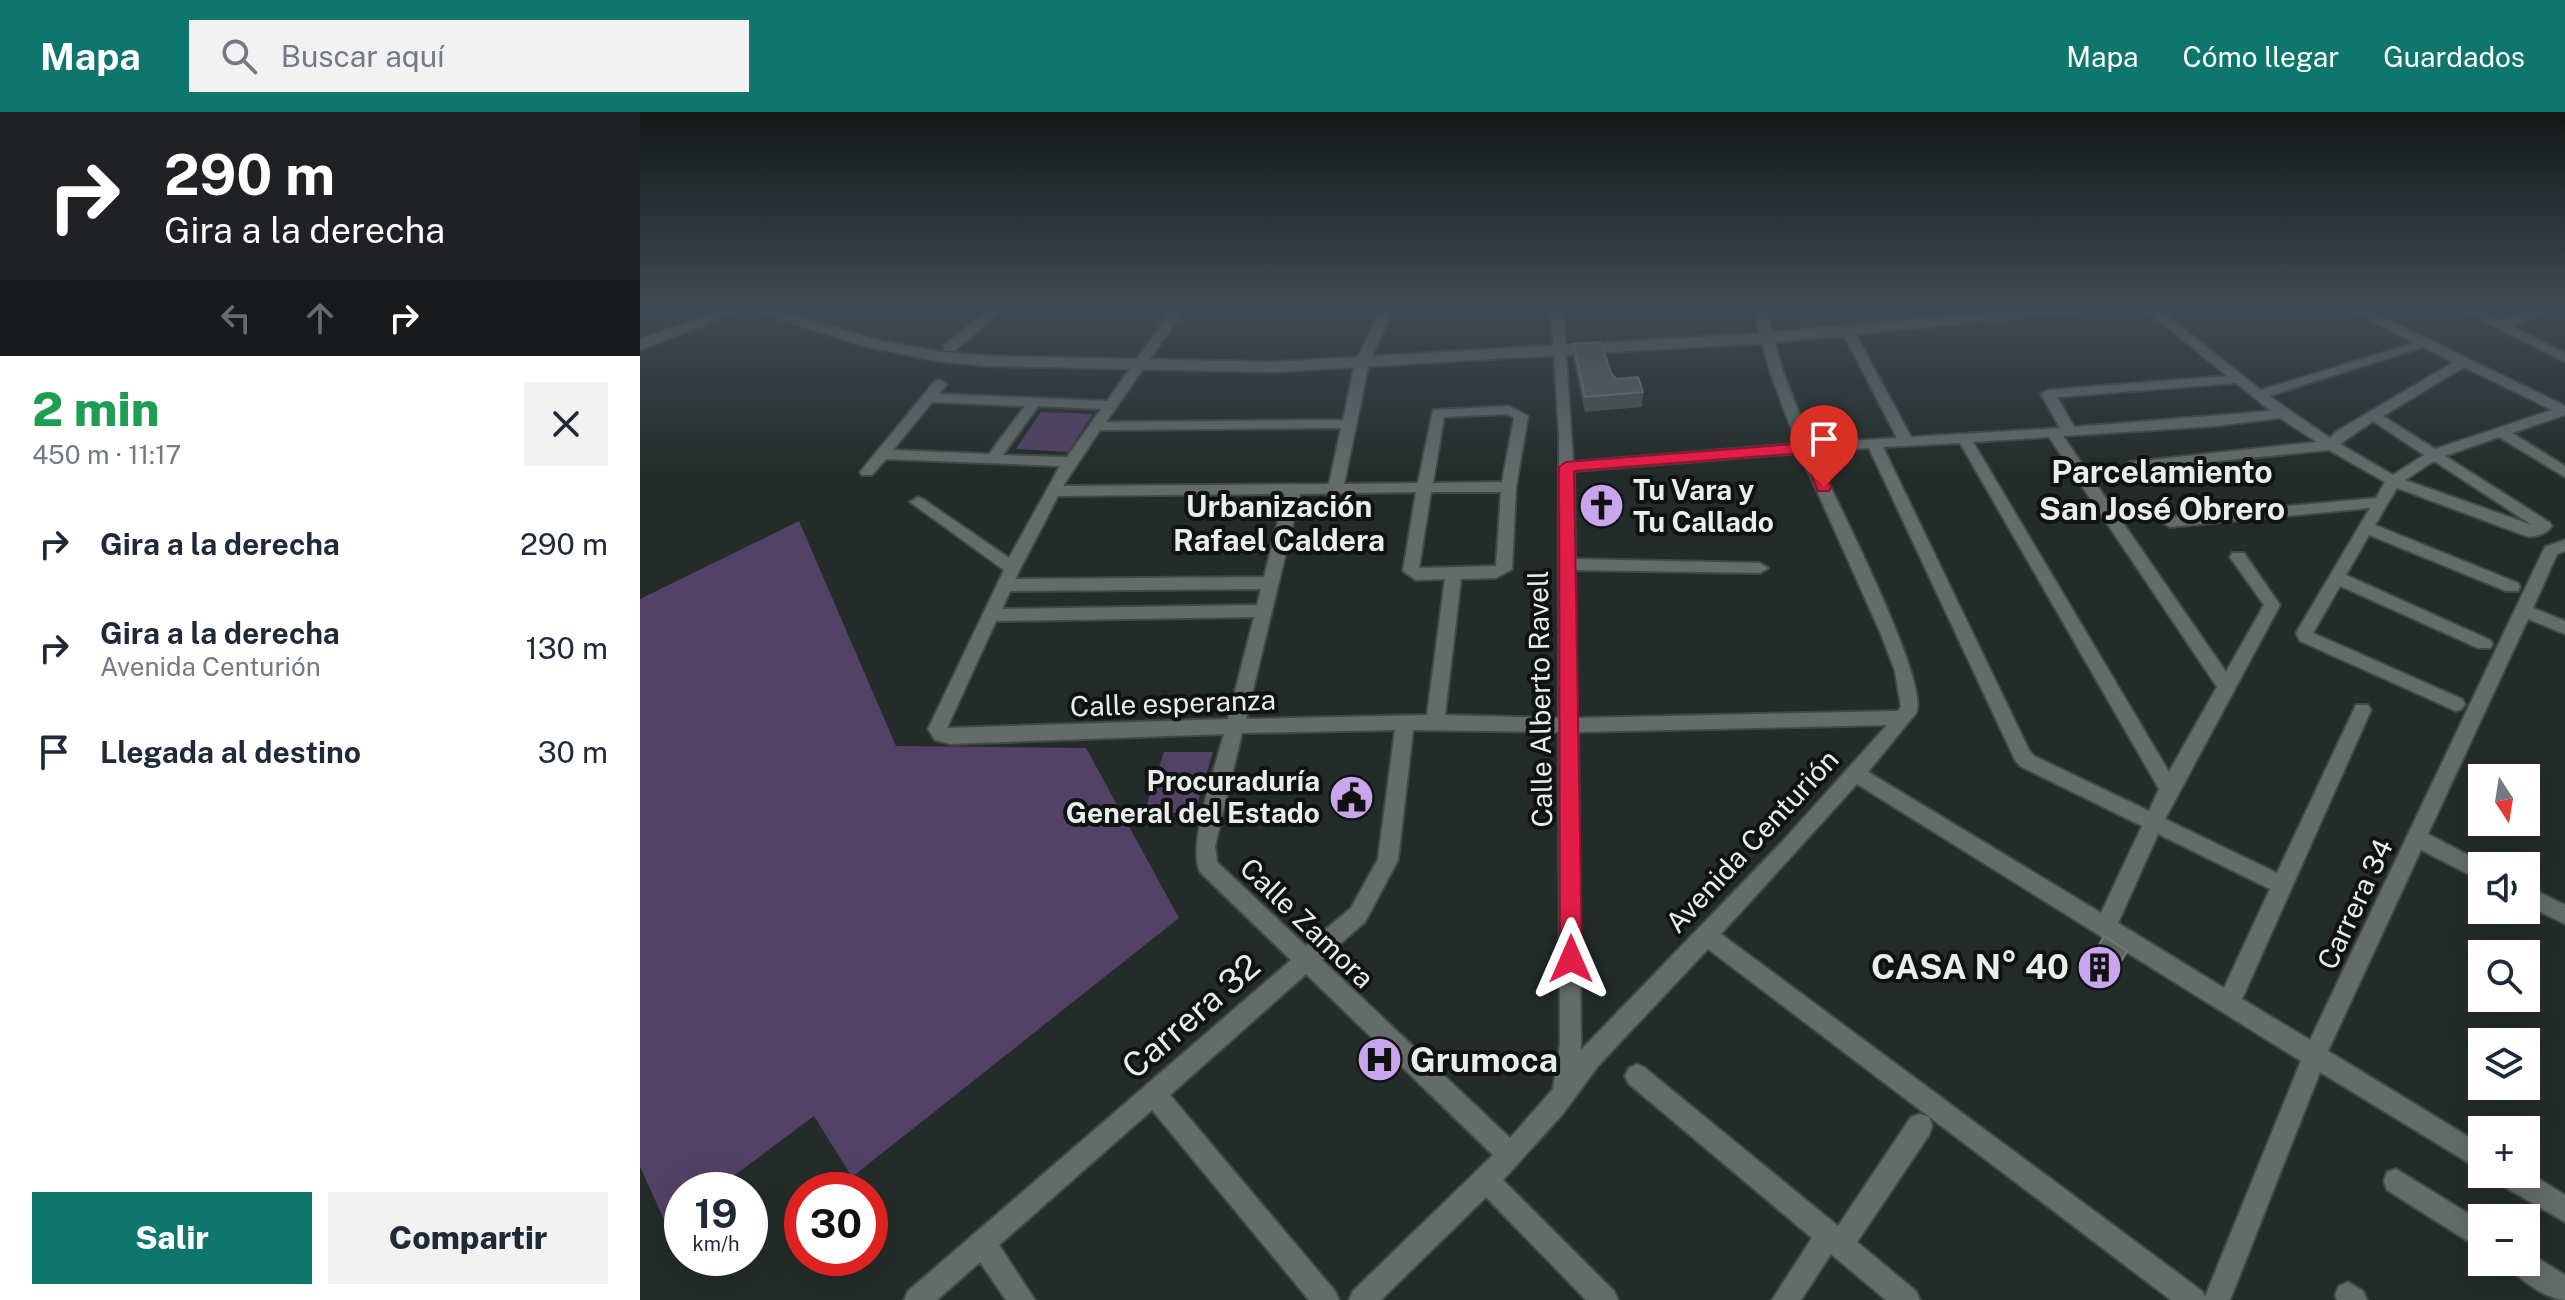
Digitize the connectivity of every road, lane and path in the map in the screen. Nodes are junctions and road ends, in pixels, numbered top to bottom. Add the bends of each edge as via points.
1 (1139, 362) edge
2 (1362, 362) edge
3 (1560, 362) edge
4 (1775, 362) edge
5 (1864, 362) edge
6 (2218, 362) edge
7 (2364, 362) edge
8 (2463, 362) edge
9 (2464, 362) edge
10 (2239, 379) junction
11 (940, 384) dead end
12 (2259, 395) junction
13 (928, 398) junction
14 (1034, 403) junction
15 (1109, 405) junction
16 (2565, 411) edge
17 (2283, 414) junction
18 (2374, 416) junction
19 (1349, 424) junction
20 (1094, 426) junction
21 (2061, 432) junction
22 (2501, 432) junction
23 (1964, 438) junction
24 (1906, 442) junction
25 (1874, 444) junction
26 (2331, 445) junction
27 (1807, 448) junction
28 (882, 454) junction
29 (2436, 454) junction
30 (994, 457) junction
31 (1070, 462) junction
32 (2130, 466) dead end
33 (1566, 467) junction
34 (867, 472) dead end
35 (2565, 472) edge
36 (2393, 481) junction
37 (1509, 487) junction
38 (1424, 488) junction
39 (1294, 489) junction
40 (1335, 489) junction
41 (1053, 491) junction
42 (918, 502) dead end
43 (2380, 502) junction
44 (2170, 522) dead end
45 (2365, 527) junction
46 (2565, 545) edge
47 (2238, 557) dead end
48 (1567, 564) junction
49 (1760, 568) dead end
50 (1454, 574) junction
51 (1008, 577) junction
52 (2335, 577) junction
53 (1271, 583) junction
54 (2512, 587) dead end
55 (2523, 610) junction
56 (1265, 611) junction
57 (990, 615) junction
58 (2565, 628) edge
59 (2484, 644) dead end
60 (2225, 685) junction
61 (2456, 704) dead end
62 (2362, 710) dead end
63 (1903, 718) junction
64 (1435, 722) junction
65 (1405, 723) junction
66 (1570, 725) junction
67 (1234, 726) junction
68 (1855, 773) junction
69 (2169, 789) junction
70 (2154, 821) junction
71 (2417, 838) junction
72 (2468, 865) edge
73 (2282, 885) junction
74 (2540, 902) edge
75 (2565, 915) edge
76 (2105, 928) junction
77 (1706, 935) junction
78 (1306, 962) junction
79 (2228, 1004) junction
80 (2315, 1057) junction
81 (1637, 1076) dead end
82 (1563, 1090) junction
83 (1153, 1093) junction
84 (1920, 1126) dead end
85 (2468, 1150) edge
86 (1511, 1155) junction
87 (1486, 1180) junction
88 (2396, 1181) dead end
89 (2530, 1188) edge
90 (2565, 1209) edge
91 (2468, 1228) edge
92 (1834, 1240) junction
93 (982, 1243) junction
94 (2540, 1274) edge
95 (2565, 1290) edge
96 (917, 1300) edge
97 (1022, 1300) edge
98 (1326, 1300) edge
99 (1362, 1300) edge
100 (1605, 1300) edge
101 (1785, 1300) edge
102 (1907, 1300) edge
103 (2193, 1300) edge
104 (2217, 1300) edge

1 - 15 street, Calle esperanza
2 - 19 street
3 - 33 street, Calle Alberto Ravell
4 - 27 street
5 - 24 street
6 - 10 street
7 - 12 street
8 - 18 street
9 - 16 street
10 - 12 street
10 - 21 street via 2048,394
11 - 13 street
12 - 17 street
13 - 14 street
13 - 28 street
14 - 15 street
14 - 30 street
15 - 20 street, Calle esperanza
16 - 22 street
17 - 21 street
17 - 26 street
18 - 26 street
18 - 29 street
19 - 20 street
19 - 40 street
20 - 31 street, Calle esperanza
21 - 23 street
21 - 60 street
22 - 29 street
22 - 35 street
23 - 24 street
23 - 69 street
24 - 25 street
25 - 27 street
25 - 70 street via 2022,755
26 - 32 street
26 - 36 street
27 - 33 street
27 - 63 street via 1900,664 1910,708
28 - 30 street
28 - 34 street
29 - 36 street
29 - 36 street via 2544,526 2528,531
30 - 31 street
31 - 41 street, Calle esperanza
33 - 48 street, Calle Alberto Ravell
36 - 43 street
37 - 38 street
37 - 38 street via 1521,416 1509,410 1438,413
37 - 50 street via 1504,569
38 - 40 street
38 - 50 street via 1411,571
39 - 40 street
39 - 41 street
39 - 53 street, Calle Zamora
41 - 51 street, Calle esperanza
42 - 51 street
43 - 44 street
43 - 45 street
45 - 52 street
45 - 54 street
46 - 55 street, Carrera 34 via 2551,551
47 - 60 street via 2272,605
48 - 49 street
48 - 66 street, Calle Alberto Ravell
50 - 64 street
51 - 53 street
51 - 57 street, Calle esperanza
52 - 59 street
52 - 61 street via 2304,635
53 - 56 street, Calle Zamora
55 - 58 street
55 - 71 street, Carrera 34
56 - 57 street
56 - 67 street, Calle Zamora
57 - 67 street, Calle esperanza via 937,729 942,735
60 - 69 street
62 - 73 street
63 - 66 street, Calle esperanza
63 - 68 street, Avenida Centurión
64 - 65 street, Calle esperanza
64 - 66 street, Calle esperanza
65 - 67 street, Calle esperanza
65 - 78 street, Carrera 32 via 1388,860 1358,915
66 - 82 street, Calle Alberto Ravell via 1571,1044
67 - 78 street, Calle Zamora via 1205,846 1207,866
68 - 76 street
68 - 77 street, Avenida Centurión
69 - 70 street
70 - 73 street
70 - 76 street
71 - 72 street
71 - 80 street, Carrera 34
73 - 79 street
74 - 75 street
76 - 79 street
77 - 82 street, Avenida Centurión
77 - 103 street
78 - 83 street, Carrera 32
78 - 86 street, Calle Zamora
79 - 80 street
80 - 85 street
80 - 104 street, Carrera 34
81 - 92 street
82 - 86 street, Avenida Centurión
83 - 93 street, Carrera 32
83 - 98 street
84 - 92 street
86 - 87 street, Avenida Centurión
87 - 99 street, Avenida Centurión
87 - 100 street
88 - 91 street
89 - 90 street
92 - 101 street
92 - 102 street
93 - 96 street, Carrera 32
93 - 97 street
94 - 95 street

